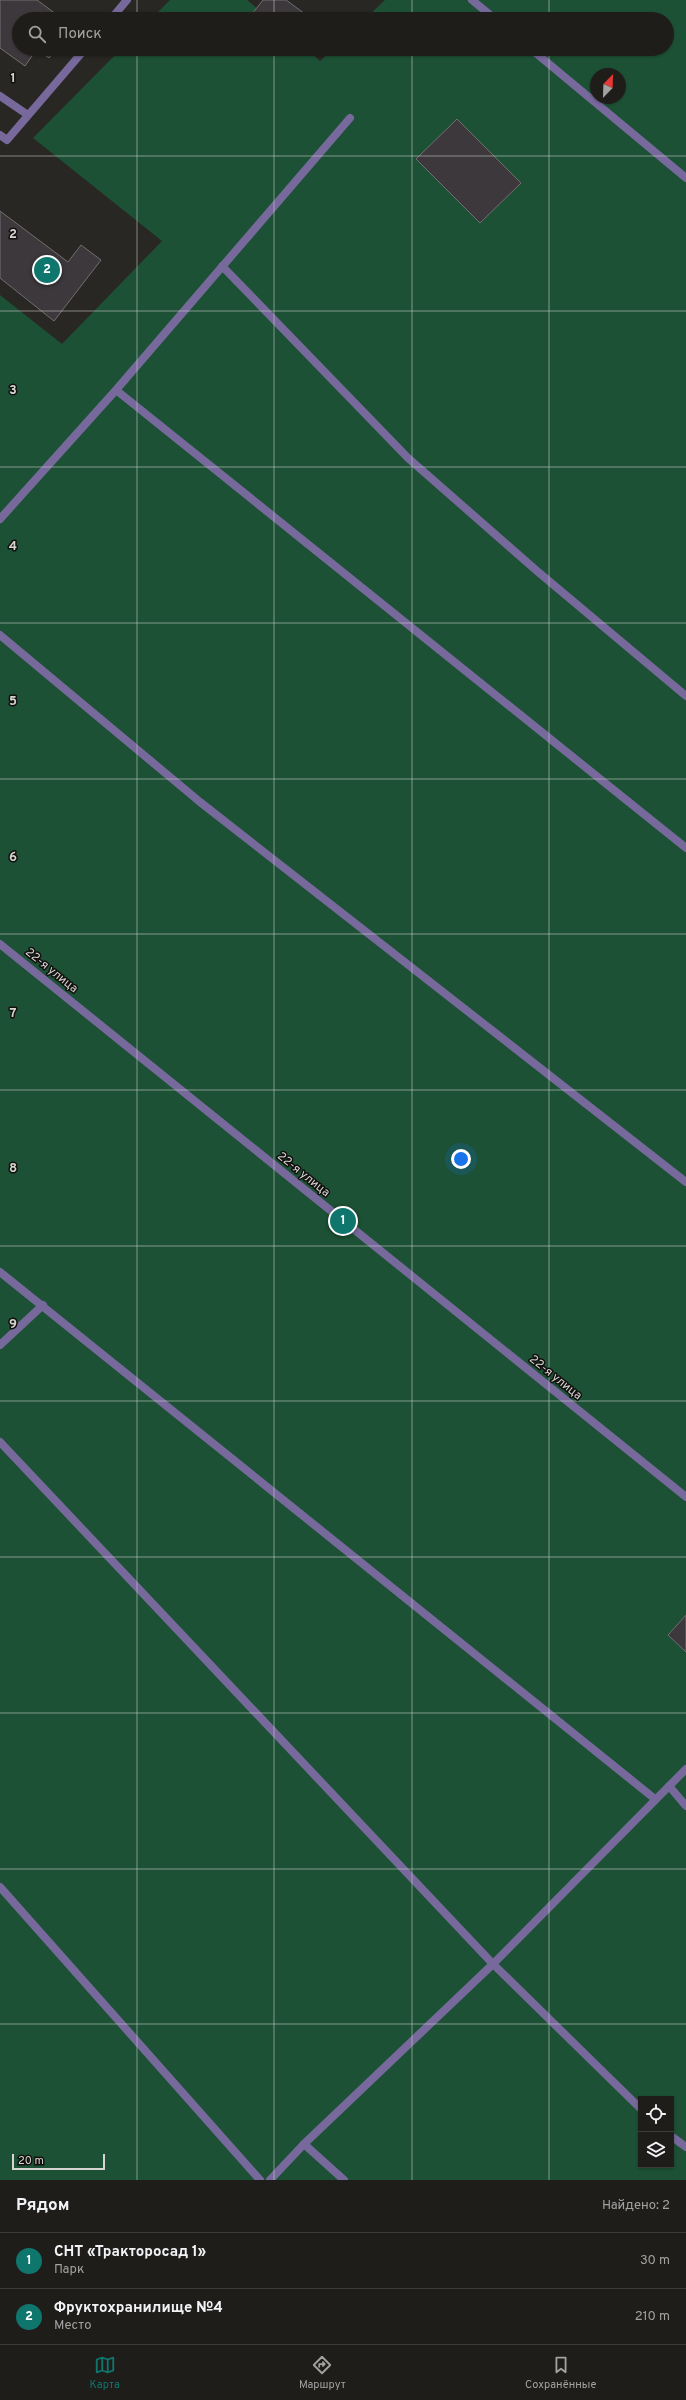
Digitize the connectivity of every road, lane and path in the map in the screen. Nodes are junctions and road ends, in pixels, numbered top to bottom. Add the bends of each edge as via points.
1 (127, 0) edge
2 (472, 0) edge
3 (117, 12) edge
4 (487, 12) edge
5 (79, 56) edge
6 (539, 56) edge
7 (0, 96) edge
8 (28, 116) junction
9 (350, 118) dead end
10 (0, 135) edge
11 (686, 178) edge
12 (222, 266) junction
13 (116, 390) junction
14 (0, 519) edge
15 (0, 635) edge
16 (686, 696) edge
17 (686, 848) edge
18 (0, 944) edge
19 (686, 1182) edge
20 (0, 1272) edge
21 (43, 1305) junction
22 (0, 1345) edge
23 (0, 1442) edge
24 (686, 1498) edge
25 (686, 1769) edge
26 (668, 1786) junction
27 (655, 1799) junction
28 (686, 1806) edge
29 (0, 1887) edge
30 (493, 1964) junction
31 (638, 2106) edge
32 (674, 2138) edge
33 (304, 2144) junction
34 (686, 2148) edge
35 (260, 2180) edge
36 (270, 2180) edge
37 (344, 2180) edge

1 - 3 street
2 - 4 street
5 - 8 street
6 - 11 street
7 - 8 street
8 - 10 street via 7,140
9 - 12 street
12 - 13 street
12 - 16 street via 408,458
13 - 14 street
13 - 17 street
15 - 19 street via 200,802
18 - 24 street, 22-я улица
20 - 21 street
21 - 22 street
21 - 27 street
23 - 30 street
25 - 26 street
26 - 27 street
26 - 28 street
27 - 30 street
29 - 35 street
30 - 31 street
30 - 33 street
32 - 34 street
33 - 36 street
33 - 37 street

